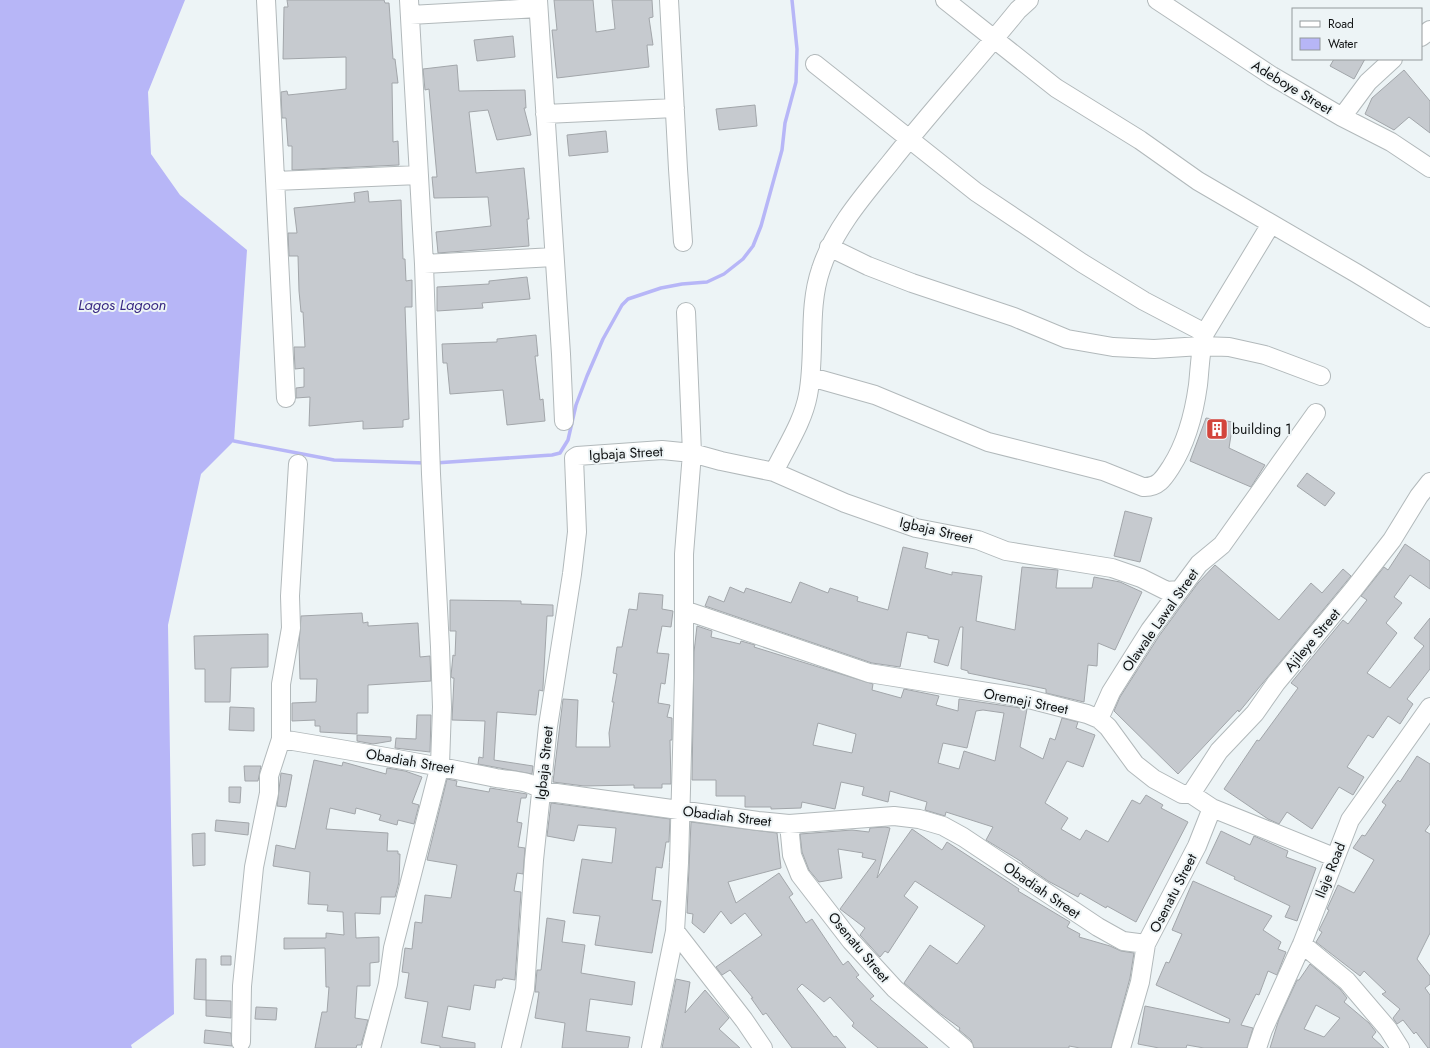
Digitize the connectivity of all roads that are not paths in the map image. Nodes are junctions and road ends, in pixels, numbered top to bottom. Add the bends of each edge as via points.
1 (266, 0) edge
2 (669, 0) edge
3 (945, 0) edge
4 (1029, 0) edge
5 (1157, 0) edge
6 (538, 4) edge
7 (409, 8) edge
8 (1430, 30) edge
9 (1422, 36) edge
10 (995, 38) junction
11 (1392, 60) edge
12 (815, 64) dead end
13 (675, 108) junction
14 (545, 114) junction
15 (1342, 117) junction
16 (910, 138) junction
17 (1430, 168) edge
18 (420, 175) junction
19 (275, 181) junction
20 (1271, 224) junction
21 (683, 242) dead end
22 (829, 247) junction
23 (554, 256) junction
24 (424, 264) junction
25 (686, 312) dead end
26 (1430, 318) edge
27 (1203, 339) junction
28 (1321, 376) dead end
29 (811, 377) junction
30 (286, 398) dead end
31 (1316, 413) dead end
32 (564, 421) dead end
33 (692, 453) junction
34 (298, 464) dead end
35 (774, 472) junction
36 (1430, 482) edge
37 (1179, 590) junction
38 (684, 610) junction
39 (1430, 707) edge
40 (1099, 718) junction
41 (281, 739) junction
42 (440, 765) junction
43 (542, 791) junction
44 (1191, 794) junction
45 (1212, 808) junction
46 (681, 810) junction
47 (789, 824) junction
48 (1334, 857) junction
49 (675, 931) junction
50 (1146, 944) junction
51 (1302, 944) junction
52 (241, 1042) dead end
53 (371, 1048) edge
54 (511, 1048) edge
55 (651, 1048) edge
56 (763, 1048) edge
57 (964, 1048) edge
58 (1121, 1048) edge
59 (1257, 1048) edge
60 (1400, 1048) edge

1 - 19 street
2 - 13 street
3 - 10 street
4 - 10 street
5 - 15 street, Adeboye Street via 1272,76
6 - 7 street
6 - 14 street
7 - 18 street
8 - 9 street
10 - 16 street
10 - 20 street via 1056,88 1140,140 1198,181
11 - 15 street via 1368,82
12 - 16 street
13 - 14 street
13 - 21 street
14 - 23 street
15 - 17 street, Adeboye Street via 1391,142
16 - 22 street via 865,194
16 - 27 street via 976,192
18 - 19 street
18 - 24 street
19 - 30 street
20 - 26 street
20 - 27 street
22 - 27 street via 912,283 1014,316 1067,338 1113,347 1148,349
22 - 29 street via 820,270 815,294
23 - 24 street
23 - 32 street
24 - 42 street via 442,707
25 - 33 street
27 - 28 street via 1265,355
27 - 29 street via 1193,415 1183,444 1163,479 1150,487 1143,487 1103,471 988,442 875,395
29 - 35 street via 800,422
31 - 37 street, Olawale Lawal Street via 1222,545 1199,564
33 - 35 street, Igbaja Street
33 - 38 street via 684,554
33 - 43 street, Igbaja Street via 662,450 574,458 577,532 548,726
34 - 41 street via 290,596 291,628 282,684
35 - 37 street, Igbaja Street via 845,503 916,528 978,540 1006,551 1112,568 1167,591
36 - 44 street, Ajileye Street via 1392,540 1276,683 1255,714 1219,751
37 - 40 street, Olawale Lawal Street via 1129,662
38 - 40 street, Oremeji Street via 869,673 1025,698
38 - 46 street
39 - 48 street, Ilaje Road via 1366,801 1350,820
40 - 44 street via 1136,764 1154,779 1182,794
41 - 42 street, Obadiah Street
41 - 52 street via 269,776 269,793 254,867 242,986
42 - 43 street, Obadiah Street via 534,784
42 - 53 street
43 - 46 street, Obadiah Street
43 - 54 street, Igbaja Street via 534,860 525,989
44 - 45 street
45 - 48 street
45 - 50 street, Osenatu Street via 1197,846
46 - 47 street, Obadiah Street
46 - 49 street
47 - 50 street, Obadiah Street via 894,816 919,819 943,826 1098,927 1123,940
47 - 57 street, Osenatu Street via 792,855 800,875 851,941 895,989
48 - 51 street, Ilaje Road
49 - 55 street
49 - 56 street
50 - 58 street, Osenatu Street via 1140,982
51 - 59 street, Ilaje Road
51 - 60 street via 1347,981 1388,1029

